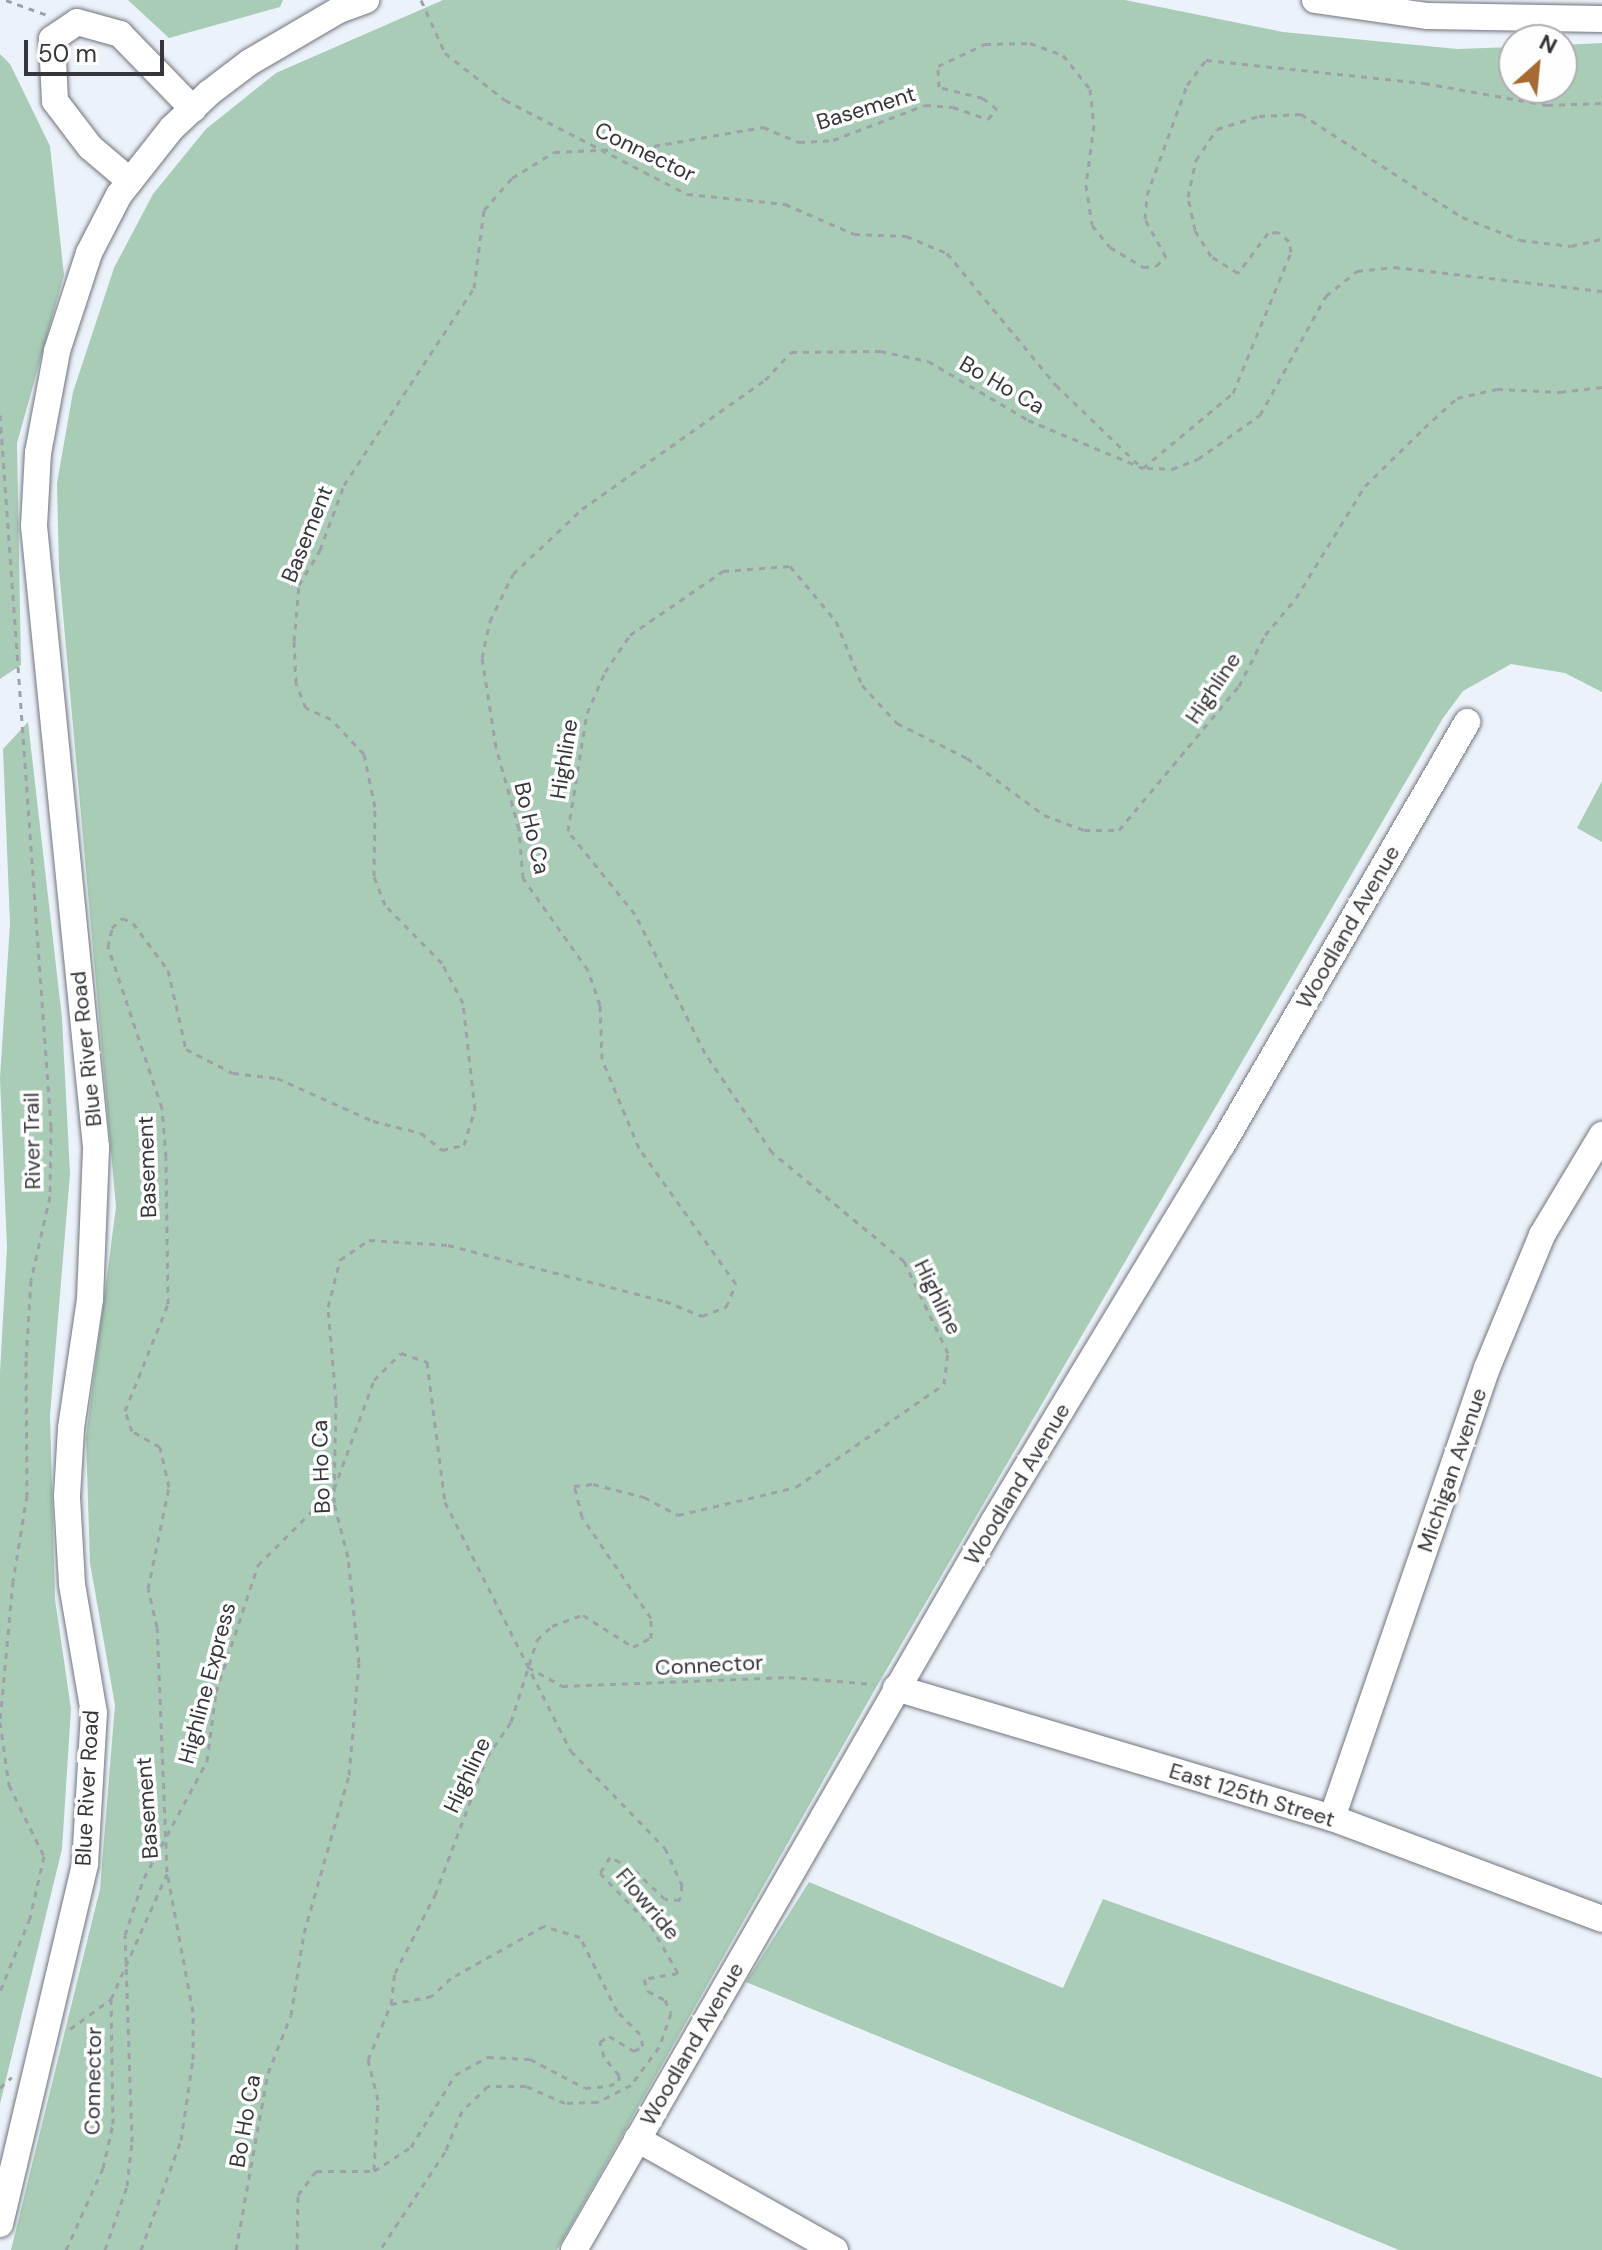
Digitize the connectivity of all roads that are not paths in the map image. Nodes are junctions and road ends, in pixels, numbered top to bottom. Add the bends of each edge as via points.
1 (366, 0) edge
2 (1315, 0) edge
3 (338, 5) edge
4 (1602, 19) edge
5 (193, 109) junction
6 (130, 181) junction
7 (1467, 722) dead end
8 (1602, 1135) edge
9 (896, 1688) junction
10 (1332, 1818) junction
11 (1602, 1919) edge
12 (637, 2139) junction
13 (0, 2224) edge
14 (574, 2250) edge
15 (835, 2250) edge

1 - 3 street, Blue River Road
2 - 4 street via 1428,16
3 - 5 street, Blue River Road via 250,62
5 - 6 street, Blue River Road
5 - 6 street via 120,34 77,22 52,39 55,101 90,147
6 - 13 street, Blue River Road via 89,253 57,351 38,453 34,526 96,1147 90,1299 67,1496 72,1584 94,1713 86,1849
7 - 9 street, Woodland Avenue
8 - 10 street, Michigan Avenue via 1542,1235 1487,1368
9 - 10 street, East 125th Street
9 - 12 street, Woodland Avenue
10 - 11 street, East 125th Street
12 - 14 street, Woodland Avenue
12 - 15 street

